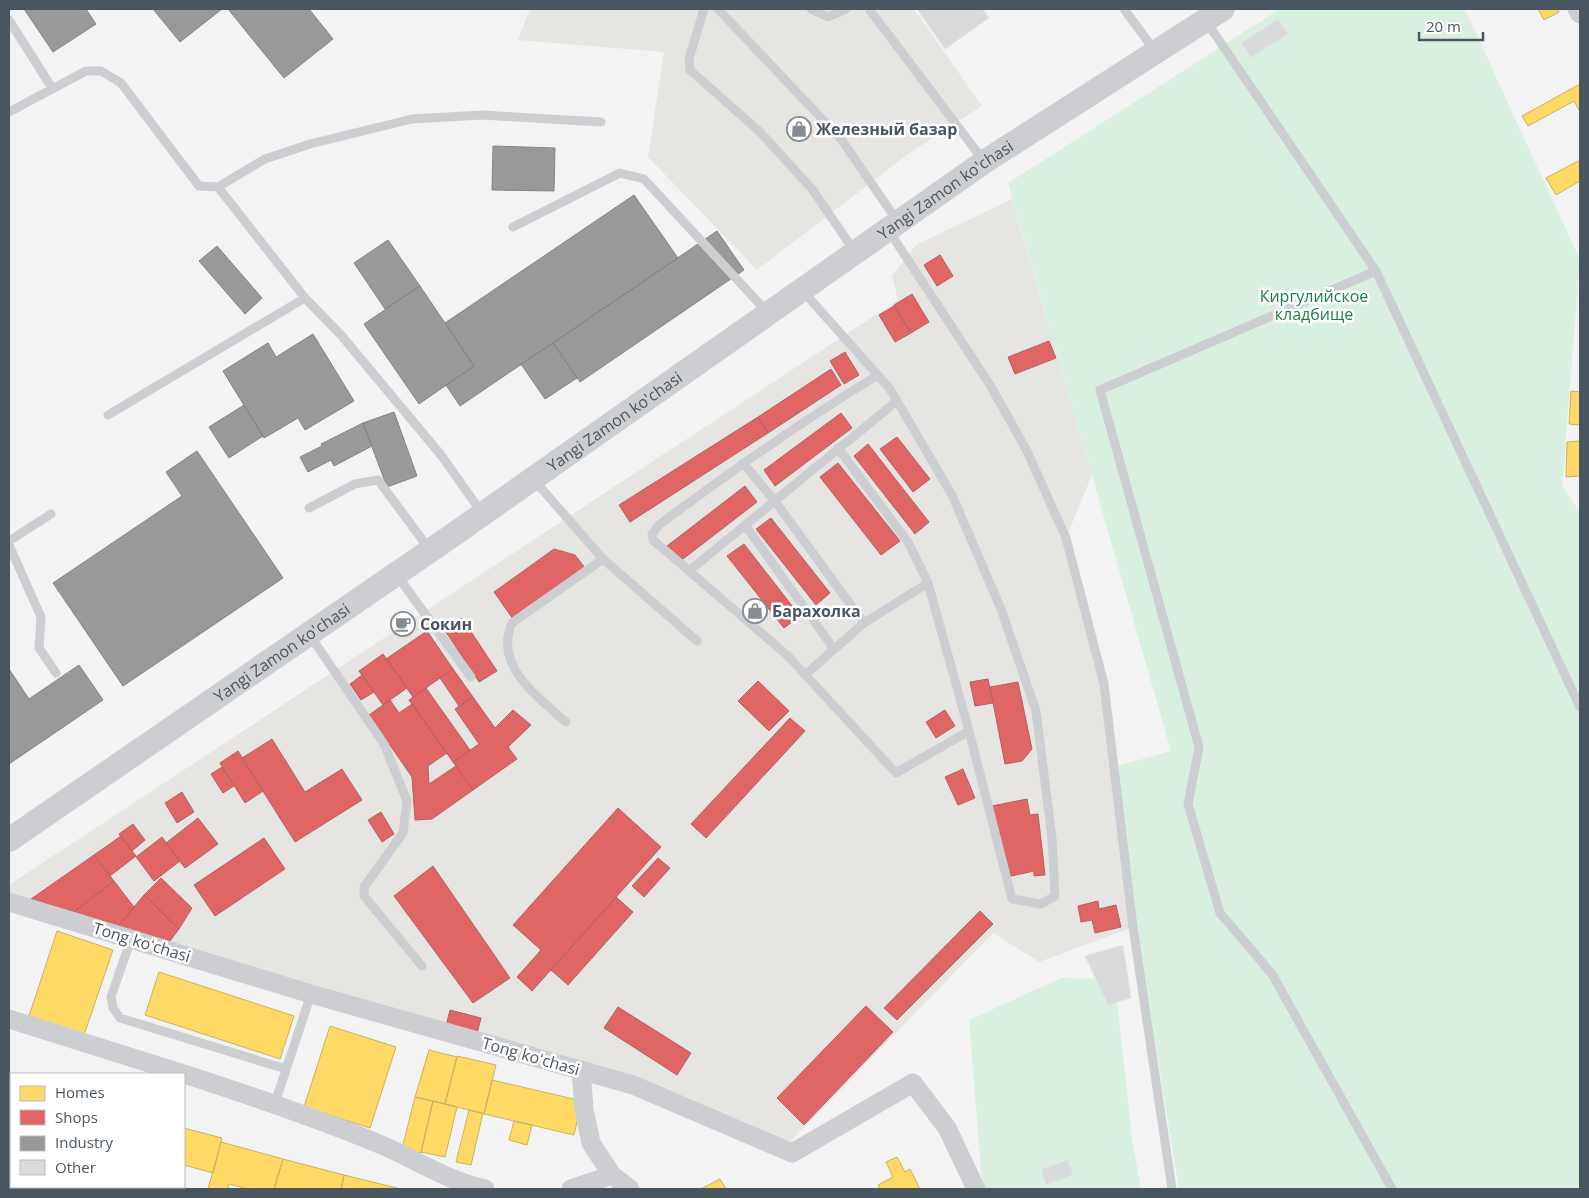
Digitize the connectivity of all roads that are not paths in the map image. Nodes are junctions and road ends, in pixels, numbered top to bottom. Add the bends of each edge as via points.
1 (704, 9) edge
2 (718, 9) edge
3 (811, 9) edge
4 (846, 9) edge
5 (869, 9) edge
6 (1577, 9) edge
7 (1127, 10) edge
8 (1580, 14) edge
9 (1214, 15) edge
10 (9, 20) edge
11 (1155, 51) junction
12 (52, 88) junction
13 (9, 112) edge
14 (602, 122) dead end
15 (984, 162) junction
16 (218, 187) junction
17 (893, 225) junction
18 (513, 227) dead end
19 (855, 252) junction
20 (1376, 271) junction
21 (802, 290) junction
22 (305, 298) junction
23 (768, 314) junction
24 (878, 375) junction
25 (897, 401) junction
26 (108, 415) dead end
27 (838, 448) junction
28 (744, 463) junction
29 (533, 479) junction
30 (774, 500) junction
31 (309, 508) dead end
32 (482, 513) junction
33 (52, 514) dead end
34 (744, 525) junction
35 (9, 541) edge
36 (9, 545) edge
37 (430, 550) junction
38 (603, 560) junction
39 (689, 571) junction
40 (396, 574) junction
41 (928, 583) junction
42 (864, 623) junction
43 (309, 634) junction
44 (697, 641) dead end
45 (834, 649) junction
46 (56, 673) dead end
47 (806, 674) junction
48 (471, 677) dead end
49 (1580, 707) edge
50 (566, 722) dead end
51 (970, 731) junction
52 (9, 840) edge
53 (9, 902) edge
54 (131, 939) junction
55 (422, 966) dead end
56 (311, 994) junction
57 (9, 1019) edge
58 (286, 1069) junction
59 (581, 1070) junction
60 (181, 1073) edge
61 (185, 1074) edge
62 (275, 1103) junction
63 (612, 1175) junction
64 (485, 1189) edge
65 (571, 1189) edge
66 (630, 1189) edge
67 (976, 1189) edge
68 (1172, 1189) edge
69 (1392, 1189) edge

1 - 19 lane via 689,59 690,70 760,132 812,189
2 - 17 lane via 841,139
3 - 4 lane via 828,17
5 - 15 lane
6 - 8 street
7 - 11 lane
9 - 11 street, Yangi Zamon ko'chasi
9 - 20 lane
10 - 12 lane
11 - 15 street, Yangi Zamon ko'chasi
12 - 13 lane
12 - 16 lane via 86,71 101,71 121,82 199,186
14 - 16 lane via 482,115 412,119 310,144 265,160
15 - 17 street, Yangi Zamon ko'chasi
16 - 22 lane
17 - 19 street, Yangi Zamon ko'chasi
17 - 68 lane via 1026,448 1066,538 1104,684 1133,927
18 - 23 lane via 620,173 644,179
19 - 21 street, Yangi Zamon ko'chasi
20 - 49 lane
20 - 69 lane via 1100,390 1200,747 1188,804 1220,913 1272,974
21 - 23 street, Yangi Zamon ko'chasi
21 - 24 lane
22 - 26 lane
22 - 32 lane via 341,334 441,455
23 - 29 street, Yangi Zamon ko'chasi
24 - 25 lane
24 - 28 lane
25 - 27 lane
25 - 51 lane via 952,494 1001,609 1036,711 1052,838 1055,896 1040,904 1012,898
27 - 30 lane
27 - 41 lane via 908,542
28 - 30 lane
28 - 39 lane via 658,525 652,534 653,540
29 - 32 street, Yangi Zamon ko'chasi
29 - 38 lane
30 - 34 lane
30 - 42 lane
31 - 37 lane via 355,484 378,480
32 - 37 street, Yangi Zamon ko'chasi
33 - 35 lane
34 - 39 lane
34 - 45 lane
36 - 46 lane via 42,617 39,648
37 - 40 street, Yangi Zamon ko'chasi
38 - 44 lane
38 - 50 lane via 512,623 508,636 512,666 524,685
39 - 47 lane
40 - 43 street, Yangi Zamon ko'chasi
40 - 48 lane
41 - 42 lane
41 - 51 lane
42 - 45 lane
43 - 52 street, Yangi Zamon ko'chasi
43 - 55 lane via 384,744 407,801 403,832 364,887 364,896
45 - 47 lane
47 - 51 lane via 896,773
53 - 54 street, Tong koʻchasi
54 - 56 street, Tong koʻchasi
54 - 58 lane via 111,997 120,1018
56 - 58 lane
56 - 59 street, Tong koʻchasi
57 - 60 street
58 - 62 lane
59 - 63 street via 591,1143
59 - 67 street, Tong koʻchasi via 633,1085 792,1153 913,1083 947,1128
61 - 62 street
62 - 64 street via 379,1144 422,1166
63 - 65 street
63 - 66 street

